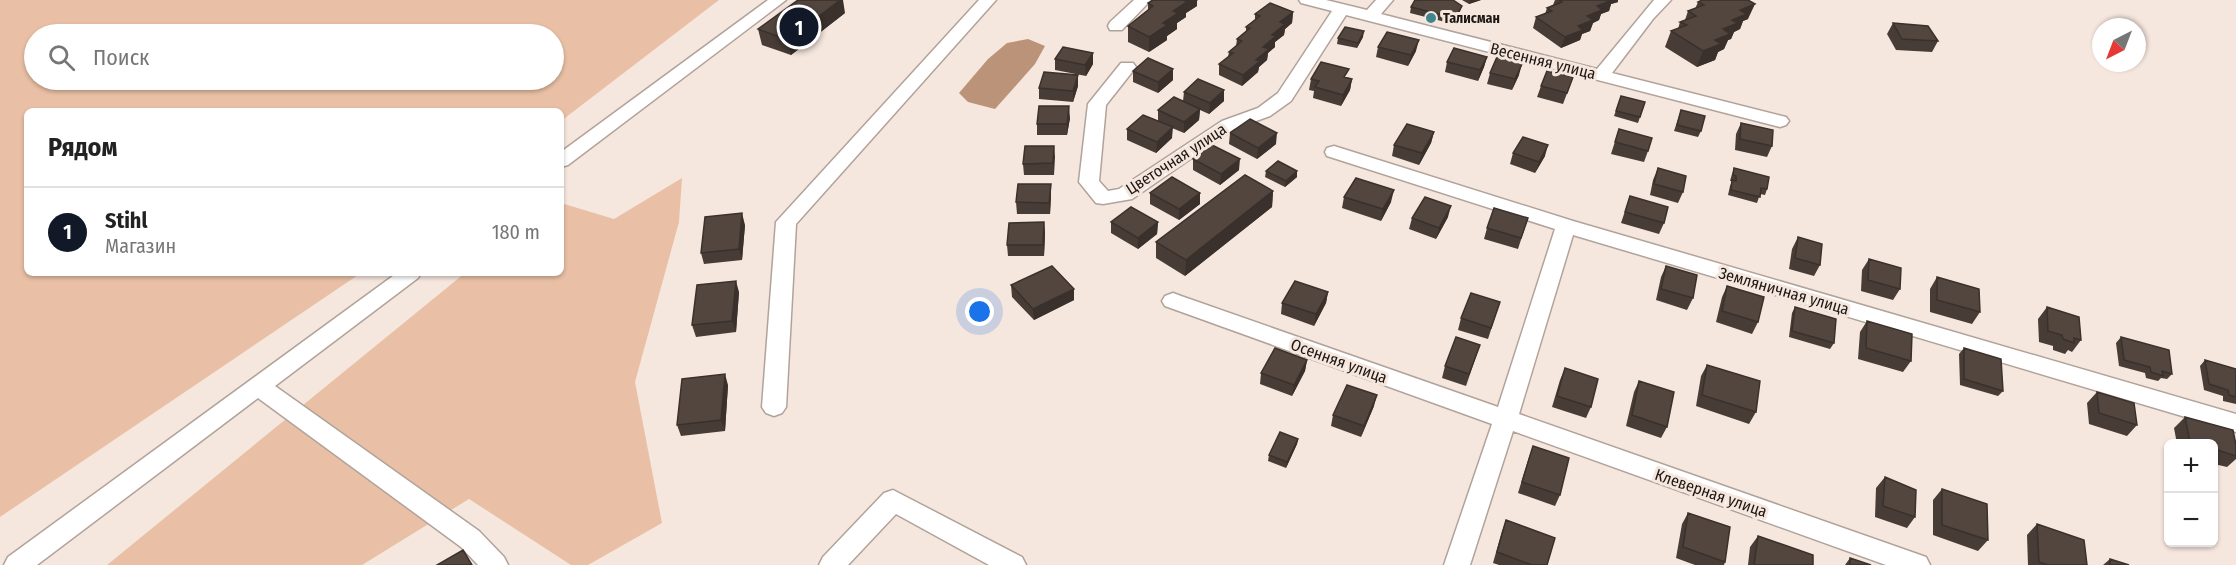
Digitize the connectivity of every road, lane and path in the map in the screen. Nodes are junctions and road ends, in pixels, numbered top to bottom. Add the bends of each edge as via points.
1 (778, 0) edge
2 (988, 0) edge
3 (1143, 0) edge
4 (1307, 0) edge
5 (1385, 0) edge
6 (1663, 0) edge
7 (1342, 9) junction
8 (1370, 17) junction
9 (1116, 27) dead end
10 (1126, 67) dead end
11 (1601, 75) junction
12 (1780, 121) dead end
13 (1334, 152) dead end
14 (564, 159) edge
15 (1566, 226) junction
16 (407, 276) edge
17 (1173, 302) dead end
18 (258, 386) junction
19 (774, 407) dead end
20 (1505, 421) junction
21 (2236, 423) edge
22 (17, 565) edge
23 (495, 565) edge
24 (832, 565) edge
25 (1013, 565) edge
26 (1456, 565) edge
27 (1917, 565) edge

1 - 14 street
2 - 19 street via 786,222
3 - 9 street
4 - 7 street, Весенняя улица
5 - 8 street
6 - 11 street
7 - 8 street, Весенняя улица
7 - 10 street, Цветочная улица via 1285,97 1264,112 1228,125 1125,194 1103,198 1089,182 1097,104
8 - 11 street, Весенняя улица
11 - 12 street, Весенняя улица
13 - 15 street, Земляничная улица
15 - 20 street
15 - 21 street, Земляничная улица
16 - 18 street
17 - 20 street, Осенняя улица
18 - 22 street
18 - 23 street via 470,539
20 - 26 street
20 - 27 street, Клеверная улица
24 - 25 street via 894,500

